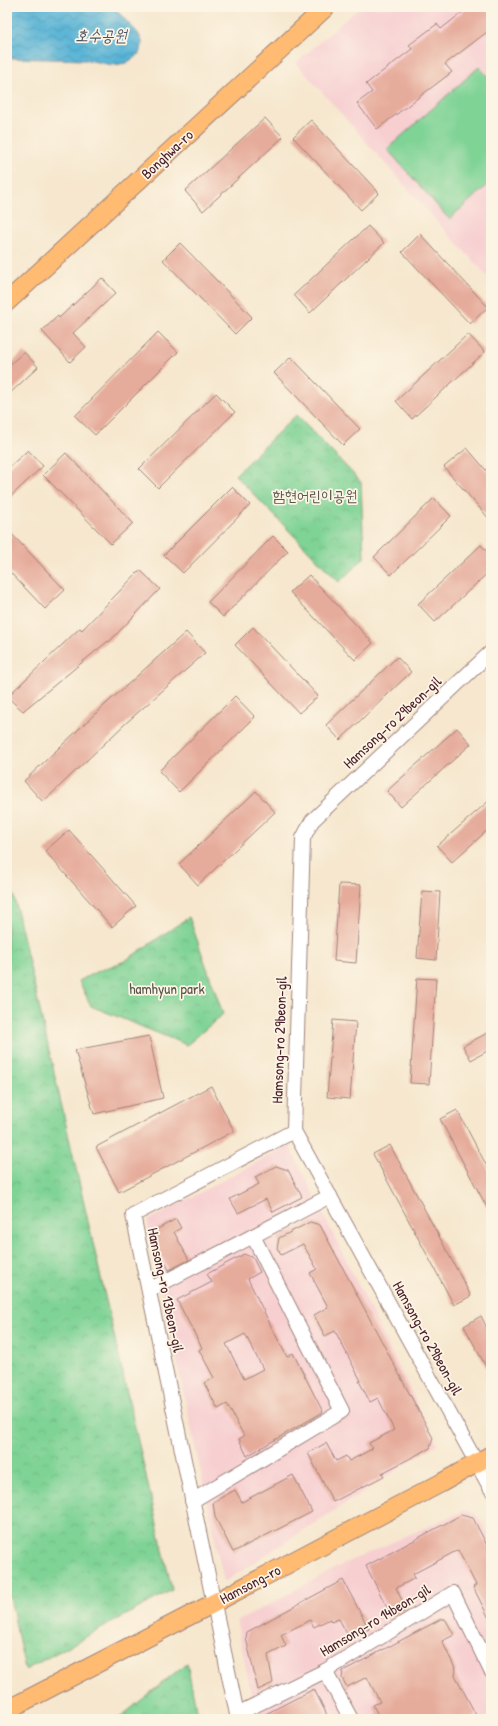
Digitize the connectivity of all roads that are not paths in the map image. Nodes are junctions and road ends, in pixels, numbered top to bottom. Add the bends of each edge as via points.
1 (326, 7) edge
2 (7, 302) edge
3 (491, 652) edge
4 (294, 1131) junction
5 (330, 1196) junction
6 (253, 1236) junction
7 (149, 1290) junction
8 (484, 1458) edge
9 (491, 1489) edge
10 (192, 1501) junction
11 (214, 1603) junction
12 (325, 1671) junction
13 (491, 1671) edge
14 (7, 1710) edge
15 (237, 1716) edge
16 (351, 1719) edge

1 - 2 main road, Bonghwa-ro
3 - 4 street, Hamsong-ro 29beon-gil via 312,821 303,838
4 - 5 street, Hamsong-ro 29beon-gil
4 - 7 street, Hamsong-ro 13beon-gil via 133,1215
5 - 6 street
5 - 8 street, Hamsong-ro 29beon-gil
6 - 7 street
6 - 10 street via 342,1410
7 - 10 street, Hamsong-ro 13beon-gil
8 - 9 street, Hamsong-ro 29beon-gil
8 - 11 main road, Hamsong-ro
10 - 11 street, Hamsong-ro 13beon-gil
11 - 14 main road, Hamsong-ro
11 - 15 street, Hamsong-ro 14beon-gil
12 - 13 street, Hamsong-ro 14beon-gil via 453,1593
12 - 15 street, Hamsong-ro 14beon-gil
12 - 16 street

